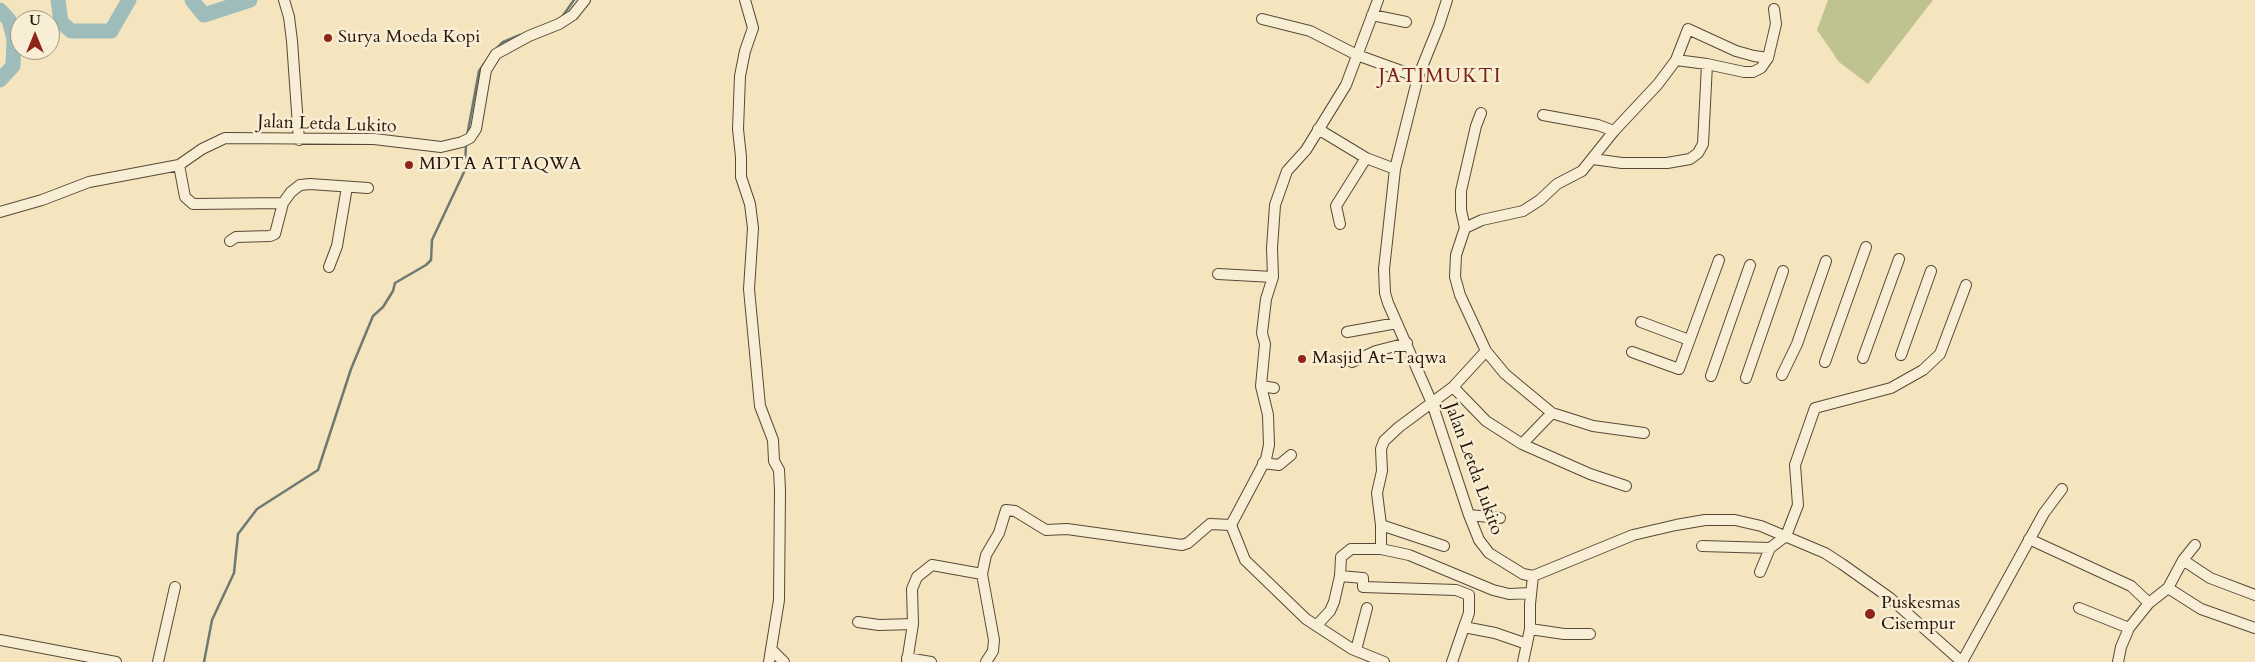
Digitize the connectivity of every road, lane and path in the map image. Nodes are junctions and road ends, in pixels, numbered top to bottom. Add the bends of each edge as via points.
1 (284, 0) edge
2 (585, 0) edge
3 (745, 0) edge
4 (1378, 0) edge
5 (1447, 0) edge
6 (1774, 8) dead end
7 (1372, 14) junction
8 (1262, 19) dead end
9 (1406, 22) dead end
10 (1357, 55) junction
11 (1768, 58) junction
12 (1676, 60) junction
13 (1707, 64) junction
14 (1418, 77) junction
15 (1481, 114) dead end
16 (1543, 115) dead end
17 (1318, 129) junction
18 (1614, 131) junction
19 (299, 140) junction
20 (1366, 158) junction
21 (1593, 159) junction
22 (179, 165) junction
23 (1395, 169) junction
24 (347, 186) junction
25 (368, 188) dead end
26 (284, 203) junction
27 (0, 212) edge
28 (1340, 224) dead end
29 (1465, 228) junction
30 (230, 241) dead end
31 (1866, 247) dead end
32 (1899, 259) dead end
33 (1719, 260) dead end
34 (1750, 266) dead end
35 (329, 267) dead end
36 (1931, 271) dead end
37 (1783, 272) dead end
38 (1218, 274) dead end
39 (1273, 277) junction
40 (1966, 285) dead end
41 (1396, 322) junction
42 (1641, 322) dead end
43 (1347, 332) dead end
44 (1689, 340) junction
45 (1407, 343) junction
46 (1486, 351) junction
47 (1632, 352) dead end
48 (1901, 355) dead end
49 (1863, 358) dead end
50 (1788, 359) junction
51 (1352, 362) dead end
52 (1825, 362) dead end
53 (1782, 375) dead end
54 (1711, 376) dead end
55 (1746, 378) dead end
56 (1261, 386) junction
57 (1453, 387) junction
58 (1274, 388) dead end
59 (1432, 403) junction
60 (1552, 413) junction
61 (1644, 433) dead end
62 (1522, 444) junction
63 (1291, 455) dead end
64 (1263, 463) junction
65 (1626, 486) dead end
66 (2062, 489) dead end
67 (1469, 515) junction
68 (1500, 518) dead end
69 (1231, 525) junction
70 (1381, 525) junction
71 (1786, 536) junction
72 (2029, 539) junction
73 (2195, 545) dead end
74 (1444, 546) dead end
75 (1702, 546) dead end
76 (1770, 548) junction
77 (1380, 549) junction
78 (2184, 560) junction
79 (1760, 572) dead end
80 (982, 574) junction
81 (1340, 576) junction
82 (1533, 576) junction
83 (175, 587) dead end
84 (2168, 588) junction
85 (1531, 593) junction
86 (2255, 595) edge
87 (2149, 604) junction
88 (1367, 608) dead end
89 (2080, 608) dead end
90 (858, 622) dead end
91 (913, 624) junction
92 (1317, 625) junction
93 (1464, 627) junction
94 (2129, 628) junction
95 (2255, 628) edge
96 (1530, 629) junction
97 (1590, 634) dead end
98 (0, 640) edge
99 (1527, 644) junction
100 (772, 650) junction
101 (1356, 650) junction
102 (907, 660) edge
103 (116, 662) edge
104 (158, 662) edge
105 (769, 662) edge
106 (784, 662) edge
107 (931, 662) edge
108 (986, 662) edge
109 (1384, 662) edge
110 (1452, 662) edge
111 (1523, 662) edge
112 (1962, 662) edge
113 (2118, 662) edge

1 - 19 street via 292,40
2 - 19 street, Jalan Letda Lukito via 573,15 560,24 496,54 486,70 476,129 466,140 442,147 374,139
3 - 100 street via 753,28 740,76 740,177 750,204 752,222 749,289 760,406 773,440 780,490 779,600
4 - 7 street
5 - 14 street, Jalan Letda Lukito
6 - 11 street via 1776,24
7 - 9 street
7 - 10 street
8 - 10 street via 1310,30
10 - 14 street
10 - 17 street via 1346,84
11 - 12 street via 1736,51 1688,29
11 - 13 street via 1761,68 1753,72
12 - 13 street
12 - 18 street
13 - 21 street via 1703,144 1698,153 1690,159 1667,163
14 - 23 street, Jalan Letda Lukito
15 - 29 street via 1461,191
16 - 18 street
17 - 20 street
17 - 39 street via 1306,150 1287,171 1275,205
18 - 21 street
19 - 22 street, Jalan Letda Lukito via 225,138
20 - 23 street
20 - 28 street via 1336,206
21 - 29 street via 1582,171 1557,184 1523,211 1482,220
22 - 26 street via 184,193 190,203
22 - 27 street, Jalan Letda Lukito via 89,182
23 - 41 street, Jalan Letda Lukito via 1384,269 1386,298
24 - 25 street
24 - 26 street via 300,185
24 - 35 street via 337,246
26 - 30 street via 275,234
29 - 46 street via 1456,255 1455,277
31 - 52 street
32 - 49 street
33 - 44 street
34 - 54 street
36 - 48 street
37 - 55 street
38 - 39 street
39 - 56 street via 1264,313
40 - 71 street via 1940,354 1923,370 1891,388 1815,408 1795,465 1798,505
41 - 43 street
41 - 45 street, Jalan Letda Lukito
42 - 44 street
44 - 47 street via 1679,369
45 - 51 street via 1376,351
45 - 59 street, Jalan Letda Lukito
46 - 57 street
46 - 60 street via 1505,374
50 - 50 street via 1815,280 1826,261 1797,344
50 - 53 street
56 - 58 street
56 - 64 street via 1269,428 1269,445
57 - 59 street
57 - 62 street via 1486,421
59 - 67 street, Jalan Letda Lukito
59 - 70 street via 1384,441 1378,494
60 - 61 street via 1593,426
60 - 62 street
62 - 65 street
63 - 64 street via 1279,465
64 - 69 street
66 - 72 street
67 - 68 street
67 - 82 street, Jalan Letda Lukito via 1479,540 1489,554
69 - 80 street via 1210,524 1182,545 1067,529 1046,530 1008,509 986,555
69 - 92 street via 1245,560 1306,619
70 - 74 street
70 - 77 street
71 - 76 street
71 - 82 street via 1736,520 1705,520 1633,535
71 - 112 street via 1825,553 1890,598
72 - 87 street via 2131,586
72 - 112 street
73 - 78 street
75 - 76 street
76 - 79 street
77 - 81 street via 1351,549 1341,557
77 - 85 street via 1410,555 1493,590 1509,594
78 - 84 street
78 - 86 street via 2210,578
80 - 91 street via 932,565 926,569 917,577 912,589
80 - 108 street via 994,640 993,651
81 - 92 street via 1330,611
81 - 93 street via 1363,578 1363,587 1456,590 1469,594 1469,613
82 - 85 street
83 - 104 street
84 - 87 street
84 - 95 street via 2201,609
85 - 96 street
87 - 94 street
88 - 101 street
89 - 94 street
90 - 91 street
91 - 102 street
92 - 101 street
93 - 99 street
93 - 110 street
94 - 113 street
96 - 97 street
96 - 99 street
98 - 103 street
99 - 111 street
100 - 105 street
100 - 106 street
101 - 109 street
102 - 107 street

